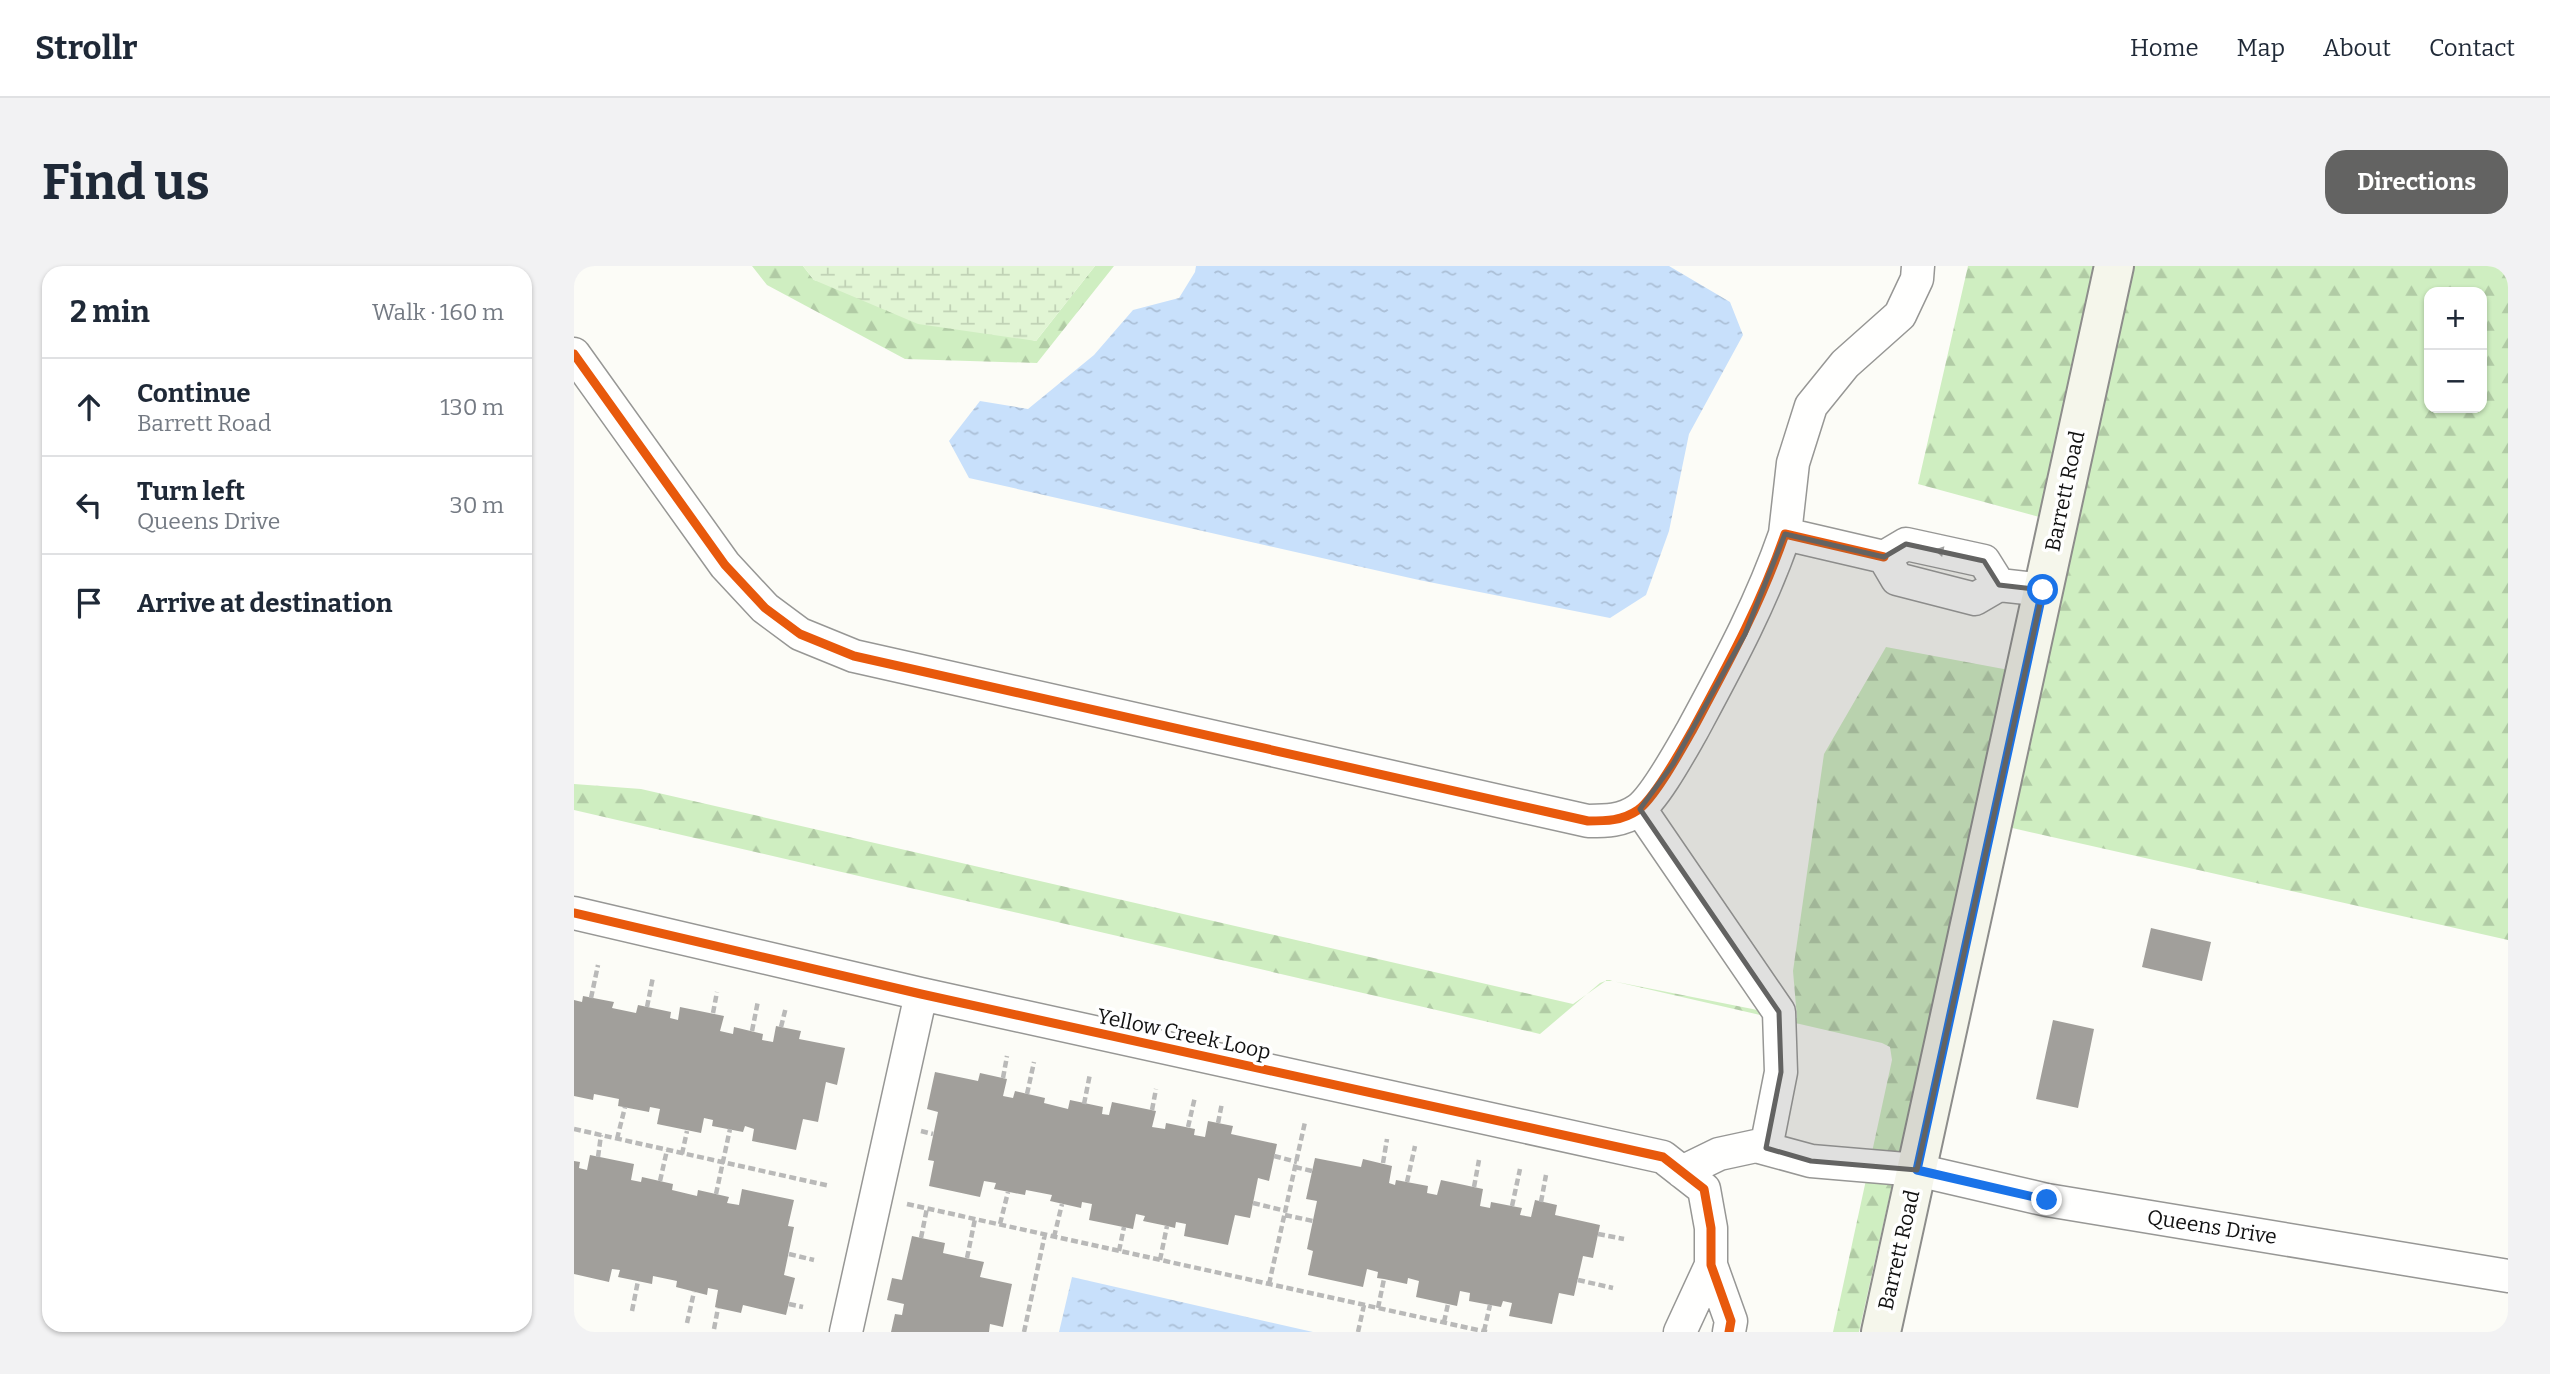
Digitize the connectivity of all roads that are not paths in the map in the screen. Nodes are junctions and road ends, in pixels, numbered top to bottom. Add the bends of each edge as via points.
1 (1918, 266) edge
2 (2115, 266) edge
3 (574, 354) edge
4 (1785, 534) junction
5 (2043, 590) junction
6 (1640, 809) junction
7 (574, 913) edge
8 (921, 994) junction
9 (1766, 1149) junction
10 (1917, 1170) junction
11 (1682, 1172) junction
12 (1711, 1265) junction
13 (2508, 1276) edge
14 (846, 1332) edge
15 (1680, 1332) edge
16 (1729, 1332) edge
17 (1881, 1332) edge

1 - 4 street via 1917,279 1900,315 1844,365 1811,406 1793,463
2 - 5 street, Barrett Road
3 - 6 street via 725,565 765,608 800,635 823,645 879,662 1588,821 1616,821
4 - 5 street via 1884,557 1906,544 1984,561 1999,585
4 - 6 street via 1745,634 1673,764
5 - 10 street, Barrett Road
6 - 9 street via 1780,1012 1781,1072
7 - 8 street, Yellow Creek Loop
8 - 11 street, Yellow Creek Loop via 1663,1157
8 - 14 street
9 - 10 street, Queens Drive via 1811,1161
9 - 11 street, Queens Drive via 1756,1146 1719,1154
10 - 13 street, Queens Drive via 2047,1200
10 - 17 street, Barrett Road
11 - 12 street, Yellow Creek Loop via 1704,1189
12 - 15 street
12 - 16 street via 1731,1321

